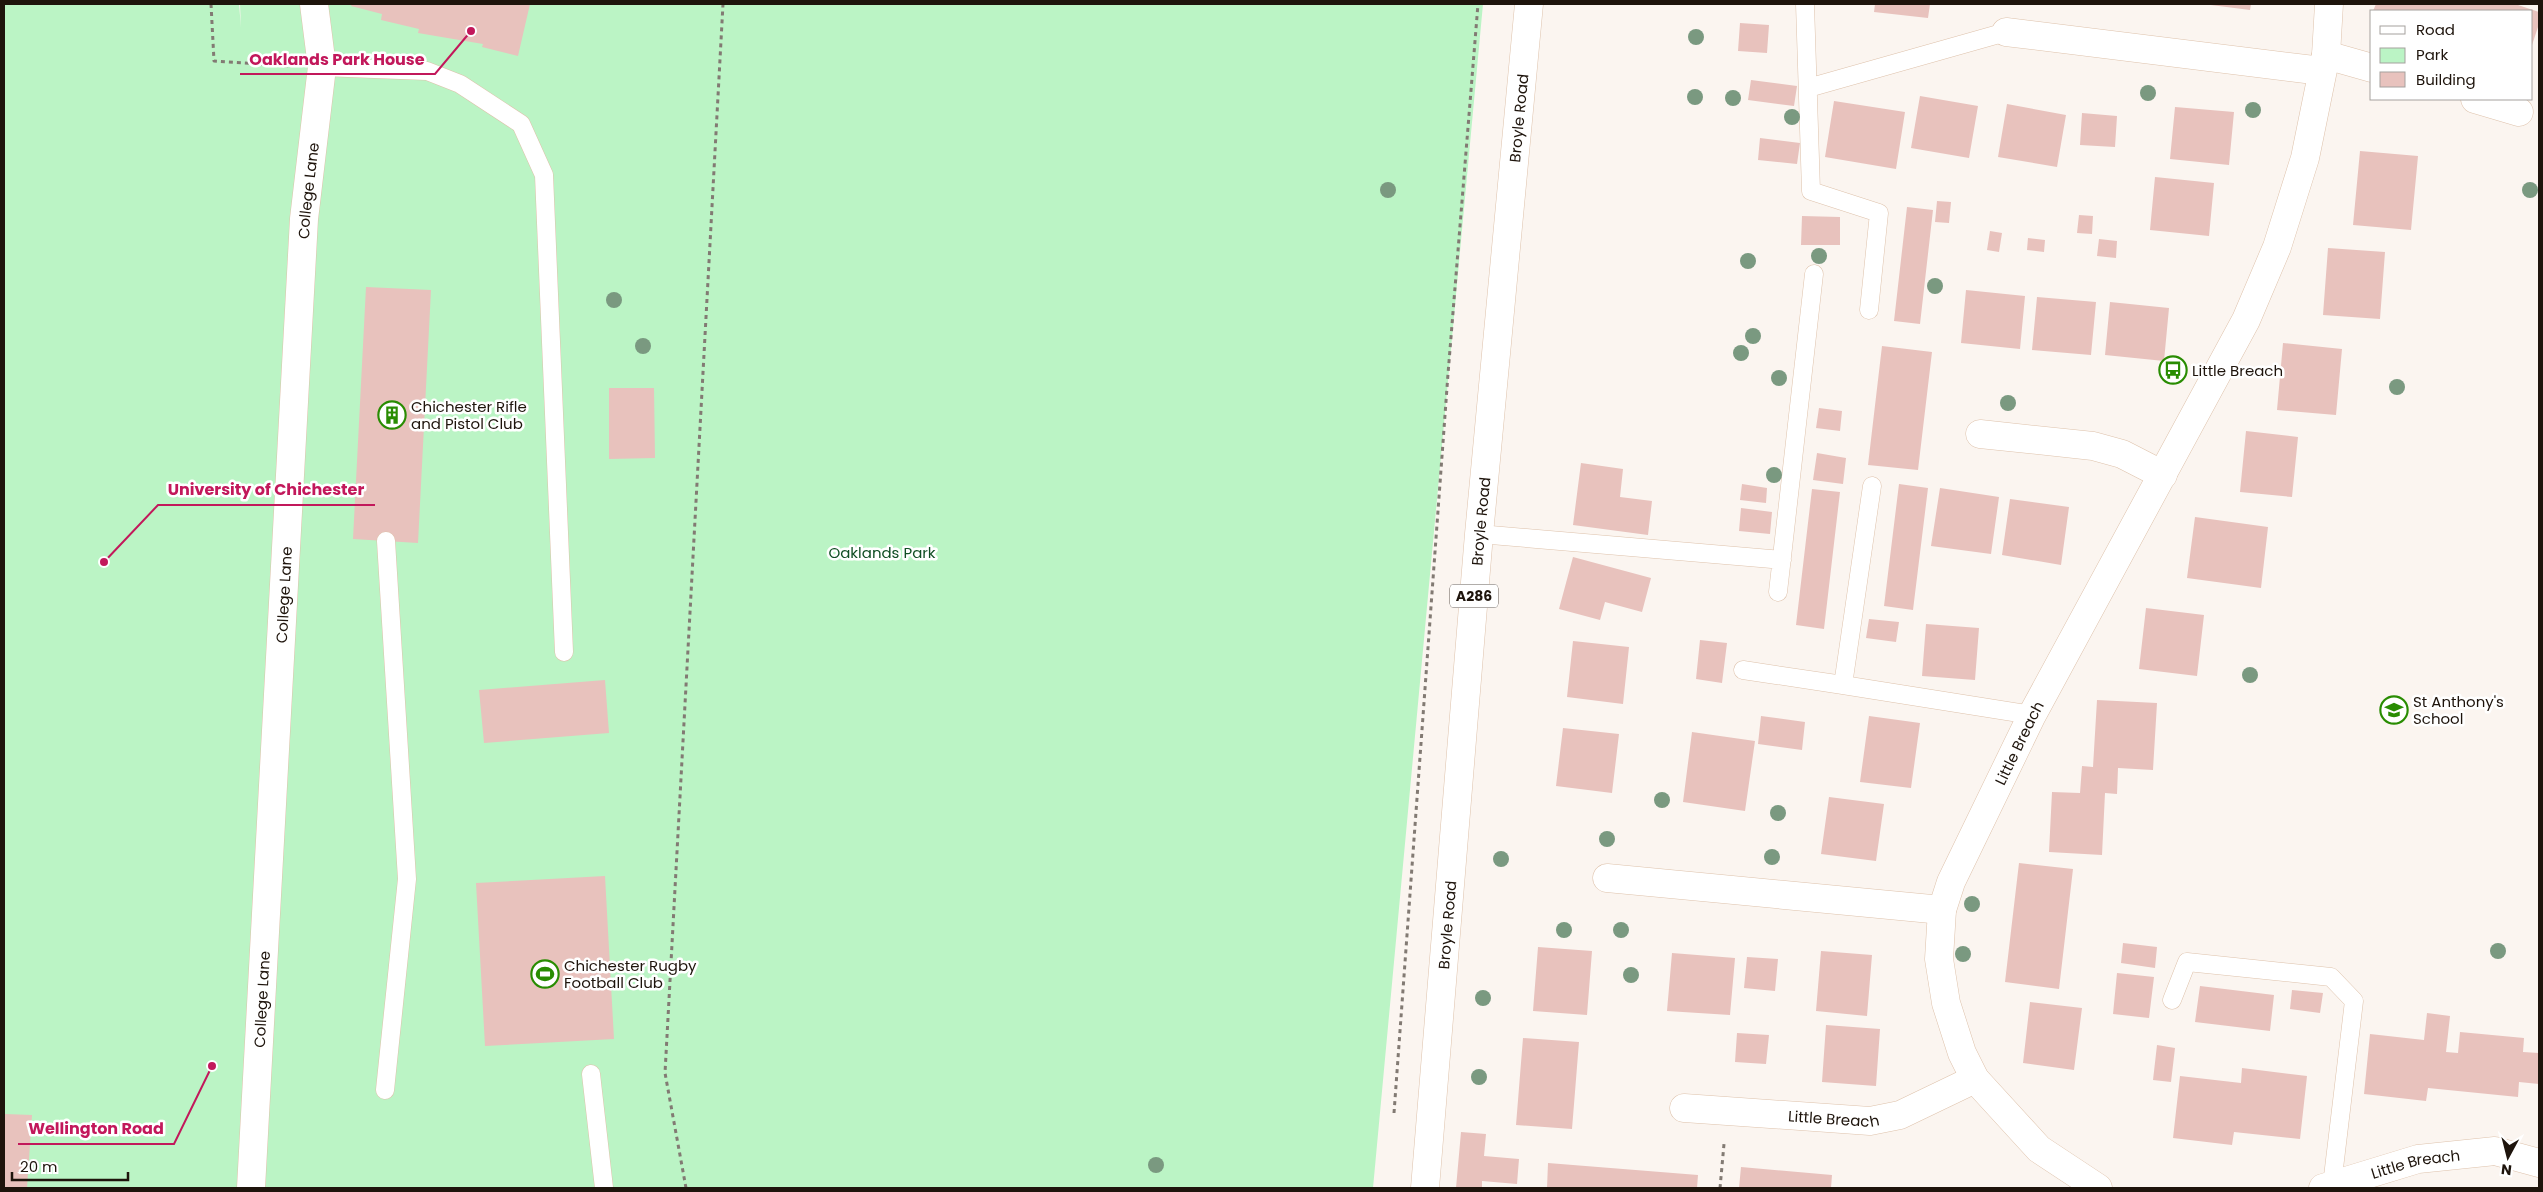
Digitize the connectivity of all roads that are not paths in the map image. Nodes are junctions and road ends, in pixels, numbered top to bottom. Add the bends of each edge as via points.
1 (314, 4) edge
2 (1529, 4) edge
3 (1805, 4) edge
4 (2329, 4) edge
5 (2006, 32) joint
6 (2324, 63) junction
7 (322, 67) junction
8 (2370, 68) edge
9 (1808, 88) junction
10 (2478, 100) edge
11 (2519, 112) dead end
12 (1814, 274) dead end
13 (1869, 310) dead end
14 (1980, 434) dead end
15 (2163, 475) junction
16 (1872, 486) dead end
17 (1479, 534) junction
18 (386, 541) dead end
19 (1782, 560) junction
20 (1778, 592) dead end
21 (564, 652) dead end
22 (1743, 670) dead end
23 (1843, 685) junction
24 (2032, 715) junction
25 (1607, 878) dead end
26 (1942, 910) junction
27 (2172, 1000) dead end
28 (591, 1074) dead end
29 (1975, 1079) junction
30 (385, 1090) dead end
31 (1684, 1108) dead end
32 (2539, 1163) edge
33 (2328, 1187) edge
34 (251, 1188) edge
35 (604, 1188) edge
36 (1425, 1188) edge
37 (2098, 1188) edge

1 - 7 street, College Lane
2 - 17 street, Broyle Road / A286
3 - 9 lane
4 - 6 street, Little Breach
5 - 6 street
5 - 9 lane
6 - 8 street
6 - 15 street, Little Breach via 2306,158 2277,247 2246,320
7 - 21 lane via 426,71 460,84 521,124 544,175
7 - 34 street, College Lane via 303,229
9 - 13 lane via 1810,191 1879,213
10 - 11 street
12 - 19 lane
14 - 15 street via 2093,446 2122,454
15 - 24 street, Little Breach
16 - 23 lane
17 - 19 lane
17 - 36 street, Broyle Road / A286
18 - 30 lane via 407,879
19 - 20 lane
22 - 23 lane
23 - 24 lane
24 - 26 street, Little Breach via 1951,882
25 - 26 street
26 - 29 street, Little Breach via 1939,959 1946,1002 1962,1053
27 - 33 lane via 2187,962 2331,977 2354,1001
28 - 35 lane
29 - 31 street, Little Breach via 1900,1115 1870,1121
29 - 37 street, Little Breach via 2039,1149
32 - 33 street, Little Breach via 2495,1151 2418,1159

